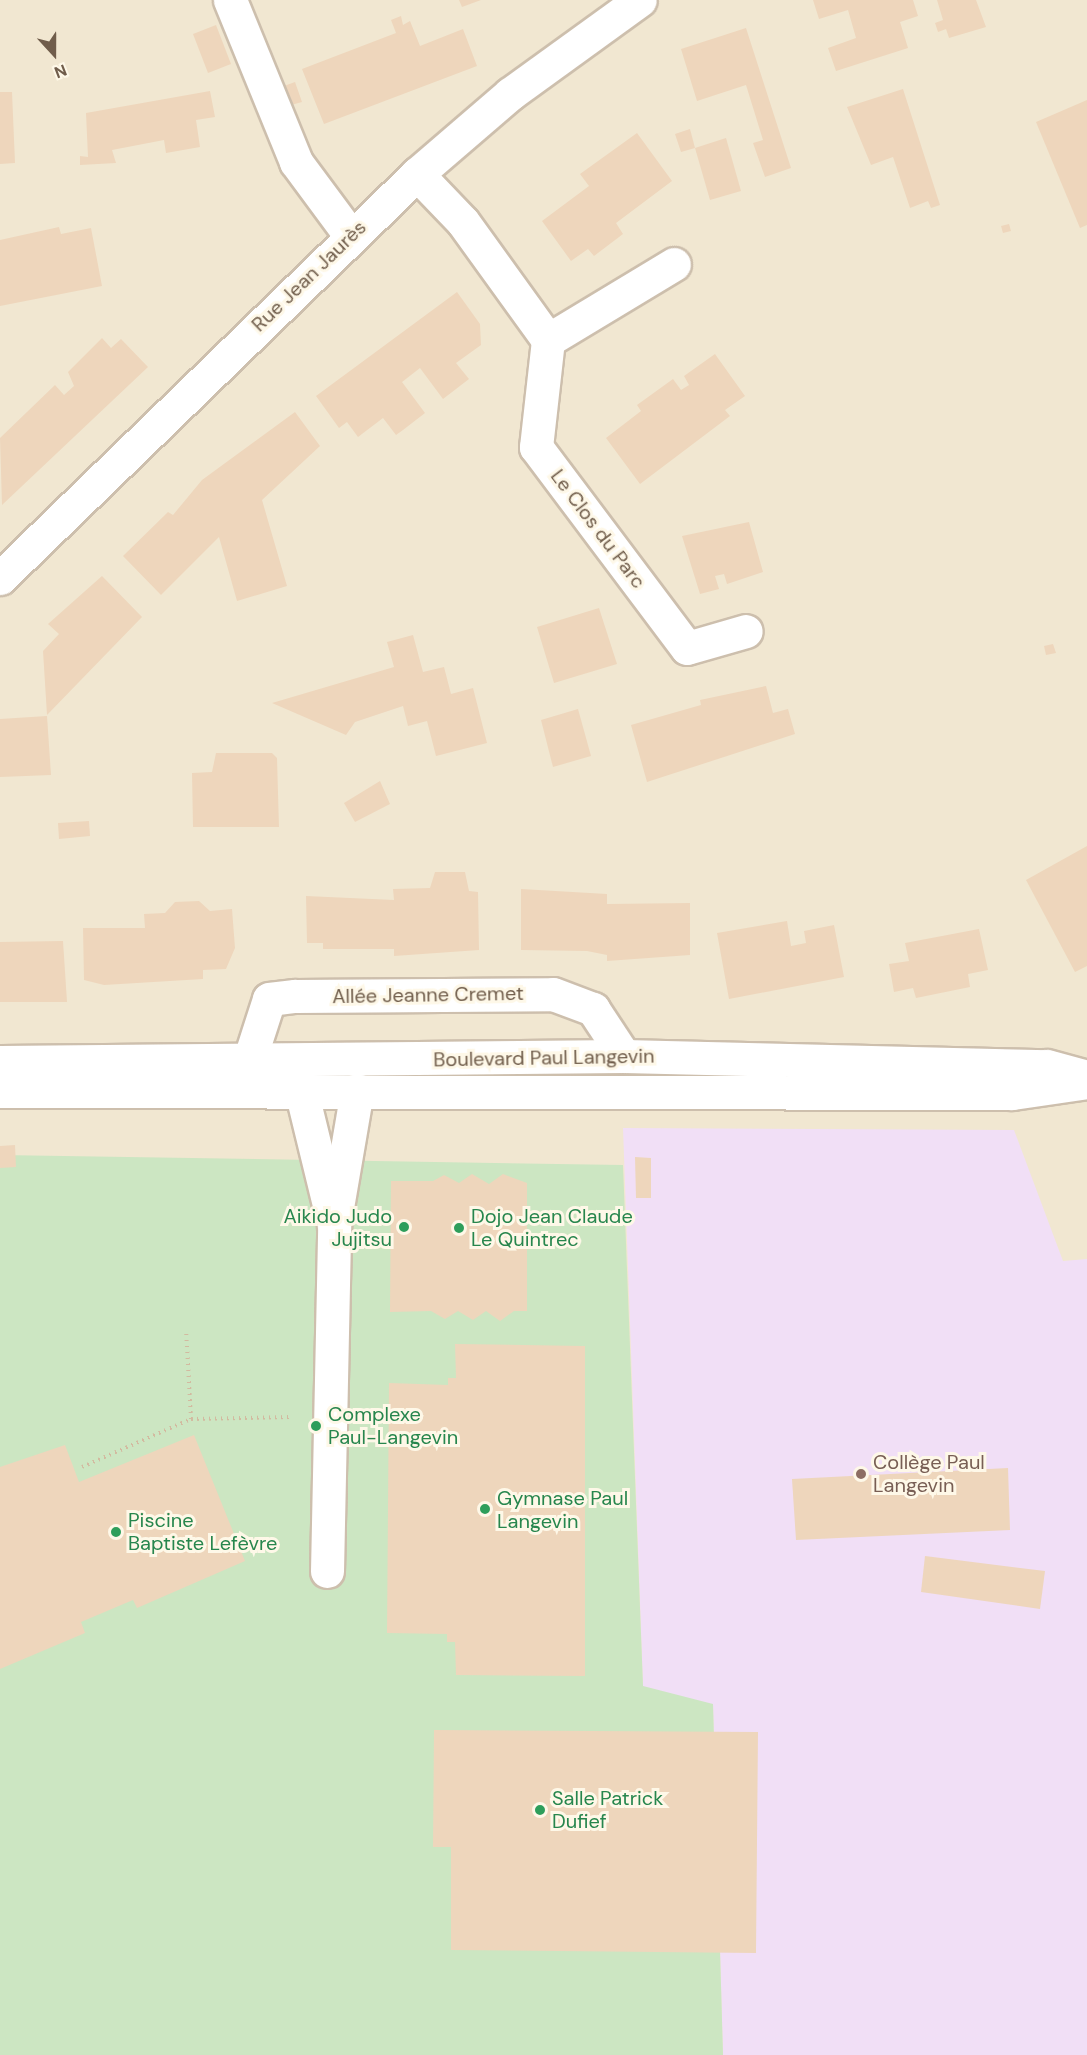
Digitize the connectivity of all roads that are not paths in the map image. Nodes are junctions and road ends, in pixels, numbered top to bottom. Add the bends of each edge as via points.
1 (230, 0) edge
2 (640, 0) edge
3 (417, 174) junction
4 (350, 235) junction
5 (674, 264) dead end
6 (548, 340) junction
7 (0, 578) edge
8 (746, 631) dead end
9 (624, 1056) junction
10 (249, 1061) junction
11 (0, 1062) edge
12 (1087, 1077) edge
13 (1087, 1082) edge
14 (301, 1090) junction
15 (357, 1090) junction
16 (0, 1091) edge
17 (334, 1225) junction
18 (327, 1571) dead end

1 - 4 street via 296,162
2 - 3 street, Rue Jean Jaurès via 510,94
3 - 4 street, Rue Jean Jaurès
3 - 6 street via 463,222
4 - 7 street, Rue Jean Jaurès
5 - 6 street
6 - 8 street, Le Clos du Parc via 536,447 687,648
9 - 10 street, Boulevard Paul Langevin
9 - 10 street, Allée Jeanne Cremet via 593,1009 553,994 295,996 269,999
9 - 12 street, Boulevard Paul Langevin via 1047,1065
10 - 11 street, Boulevard Paul Langevin
13 - 15 street, Boulevard Paul Langevin via 1012,1094
14 - 15 street, Boulevard Paul Langevin
14 - 16 street, Boulevard Paul Langevin
14 - 17 street
15 - 17 street
17 - 18 street

